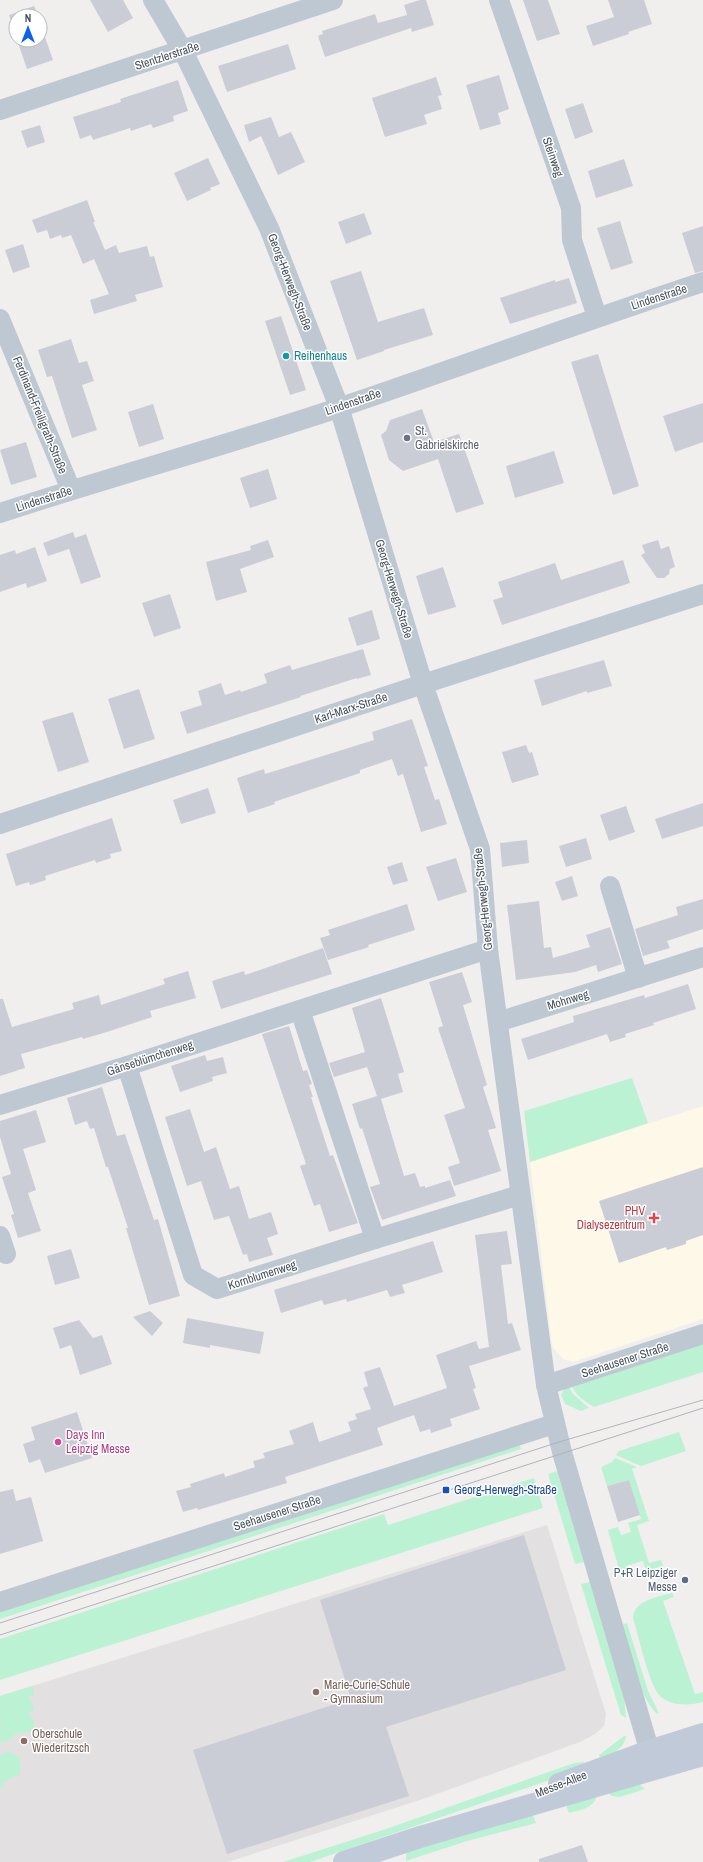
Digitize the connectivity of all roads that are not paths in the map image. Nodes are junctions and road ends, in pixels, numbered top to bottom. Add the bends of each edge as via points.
1 (153, 0) edge
2 (333, 0) edge
3 (499, 0) edge
4 (183, 51) junction
5 (0, 110) edge
6 (703, 282) edge
7 (597, 317) junction
8 (0, 319) edge
9 (339, 407) junction
10 (71, 490) junction
11 (0, 514) edge
12 (703, 594) edge
13 (423, 684) junction
14 (0, 824) edge
15 (610, 886) dead end
16 (488, 949) junction
17 (703, 957) edge
18 (638, 978) junction
19 (300, 1010) junction
20 (498, 1022) junction
21 (127, 1066) junction
22 (0, 1105) edge
23 (520, 1195) junction
24 (375, 1239) junction
25 (703, 1334) edge
26 (546, 1385) junction
27 (554, 1424) junction
28 (0, 1602) edge
29 (703, 1734) edge
30 (703, 1755) edge
31 (652, 1761) junction
32 (344, 1862) edge

1 - 4 street, Georg-Herwegh-Straße
2 - 4 street, Stentzlerstraße
3 - 7 street, Steinweg via 571,208 572,240
4 - 5 street, Stentzlerstraße
4 - 9 street, Georg-Herwegh-Straße via 269,228
6 - 7 street, Lindenstraße
7 - 9 street, Lindenstraße
8 - 10 street, Ferdinand-Freiligrath-Straße
9 - 10 street, Lindenstraße
9 - 13 street, Georg-Herwegh-Straße
10 - 11 street, Lindenstraße
12 - 13 street, Karl-Marx-Straße
13 - 14 street, Karl-Marx-Straße
13 - 16 street, Georg-Herwegh-Straße via 480,849
15 - 18 street
16 - 19 street, Gänseblümchenweg
16 - 20 street, Georg-Herwegh-Straße
17 - 18 street, Mohnweg
18 - 20 street, Mohnweg
19 - 21 street, Gänseblümchenweg
19 - 24 street
20 - 23 street, Georg-Herwegh-Straße
21 - 22 street, Gänseblümchenweg
21 - 24 street, Kornblumenweg via 193,1275 217,1289
23 - 24 street, Kornblumenweg
23 - 26 street, Georg-Herwegh-Straße
25 - 26 street, Seehausener Straße
26 - 27 street, Georg-Herwegh-Straße
27 - 28 street, Seehausener Straße
27 - 31 street, Georg-Herwegh-Straße
29 - 31 main road, Messe-Allee
30 - 31 main road, Messe-Allee
31 - 32 main road, Messe-Allee

